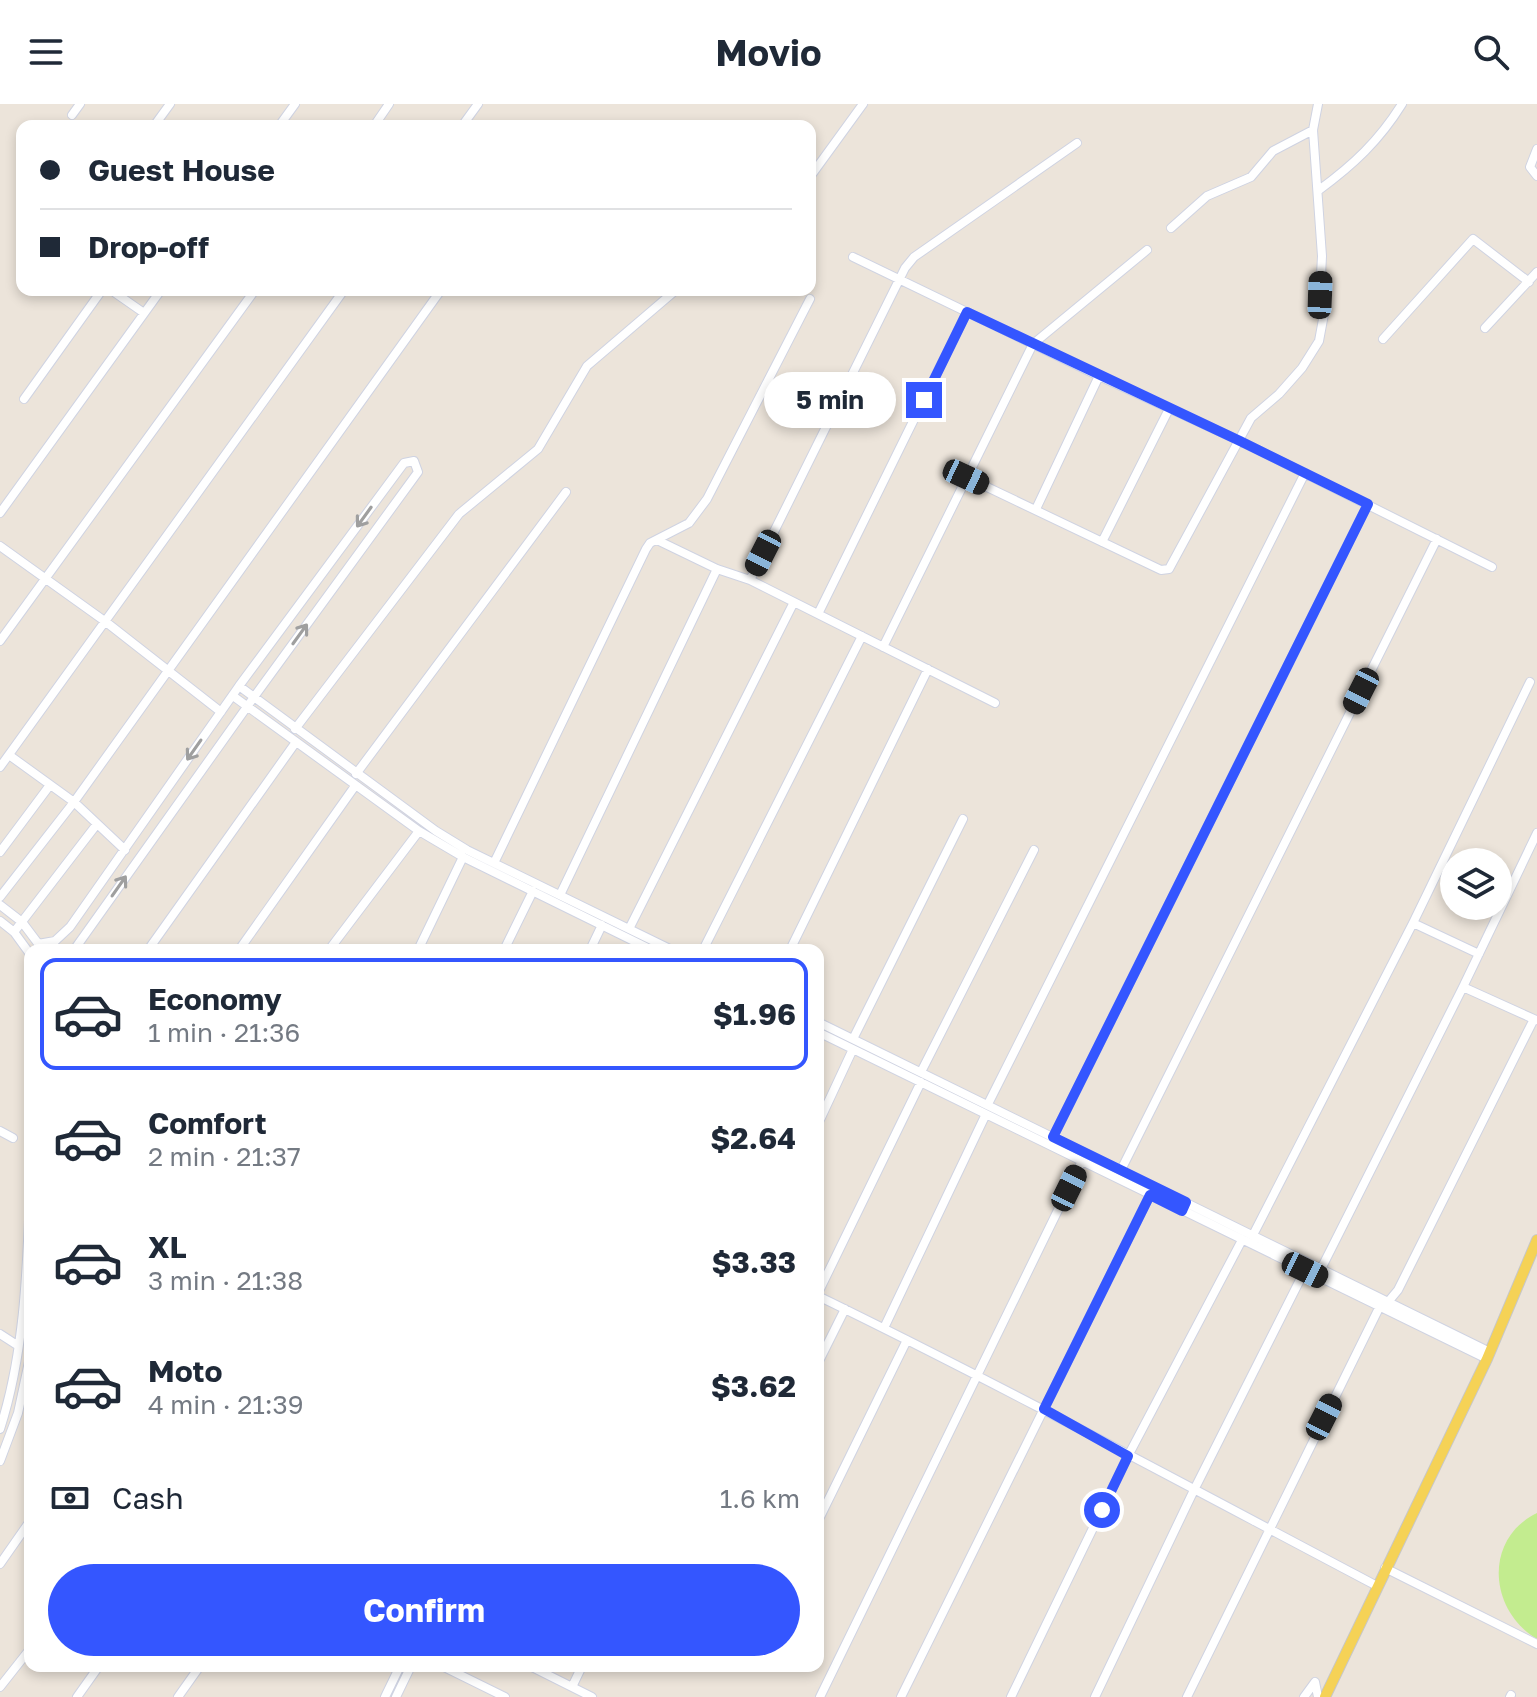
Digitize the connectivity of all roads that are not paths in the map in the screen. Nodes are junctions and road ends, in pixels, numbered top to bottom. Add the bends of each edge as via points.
1 (80, 104) edge
2 (863, 104) edge
3 (1318, 104) edge
4 (1402, 104) edge
5 (72, 115) dead end
6 (1313, 130) junction
7 (1077, 143) dead end
8 (1537, 149) edge
9 (816, 169) edge
10 (1537, 176) edge
11 (1319, 190) junction
12 (1171, 228) dead end
13 (1147, 250) dead end
14 (853, 257) dead end
15 (1537, 272) edge
16 (900, 279) junction
17 (1529, 282) junction
18 (98, 296) edge
19 (120, 296) edge
20 (157, 296) edge
21 (251, 296) edge
22 (340, 296) edge
23 (437, 296) edge
24 (669, 296) edge
25 (810, 299) dead end
26 (967, 312) junction
27 (144, 313) junction
28 (1485, 328) dead end
29 (1383, 339) dead end
30 (1033, 344) junction
31 (1099, 376) junction
32 (24, 399) dead end
33 (1169, 409) junction
34 (1240, 441) junction
35 (1305, 473) junction
36 (966, 477) junction
37 (566, 492) dead end
38 (1368, 504) junction
39 (1036, 509) junction
40 (0, 513) edge
41 (1437, 539) junction
42 (657, 540) junction
43 (1102, 542) junction
44 (0, 546) edge
45 (1492, 567) dead end
46 (717, 569) junction
47 (45, 579) junction
48 (750, 580) junction
49 (794, 602) junction
50 (818, 614) junction
51 (106, 622) junction
52 (862, 636) junction
53 (0, 641) edge
54 (883, 647) junction
55 (928, 669) junction
56 (169, 670) junction
57 (1530, 682) dead end
58 (239, 686) junction
59 (233, 696) junction
60 (254, 697) junction
61 (995, 703) dead end
62 (247, 706) junction
63 (221, 712) junction
64 (295, 729) junction
65 (296, 742) junction
66 (9, 755) junction
67 (0, 767) edge
68 (356, 774) junction
69 (50, 785) junction
70 (355, 786) junction
71 (74, 802) junction
72 (963, 819) dead end
73 (97, 824) junction
74 (419, 831) junction
75 (1537, 833) edge
76 (434, 835) junction
77 (125, 850) junction
78 (1034, 850) dead end
79 (0, 852) edge
80 (463, 857) junction
81 (494, 863) junction
82 (533, 891) junction
83 (560, 895) junction
84 (0, 897) edge
85 (0, 905) edge
86 (0, 921) edge
87 (22, 922) junction
88 (1413, 923) junction
89 (602, 925) junction
90 (629, 929) junction
91 (14, 932) junction
92 (39, 944) edge
93 (47, 944) edge
94 (78, 944) edge
95 (152, 944) edge
96 (243, 944) edge
97 (334, 944) edge
98 (421, 944) edge
99 (507, 944) edge
100 (593, 944) edge
101 (640, 944) edge
102 (660, 944) edge
103 (706, 944) edge
104 (793, 944) edge
105 (24, 946) edge
106 (1479, 954) junction
107 (1463, 987) junction
108 (1536, 1020) edge
109 (824, 1026) edge
110 (824, 1034) edge
111 (853, 1044) junction
112 (921, 1072) junction
113 (921, 1082) junction
114 (987, 1109) junction
115 (824, 1110) edge
116 (0, 1131) edge
117 (1053, 1137) junction
118 (13, 1138) dead end
119 (1082, 1161) junction
120 (1121, 1170) junction
121 (1150, 1195) junction
122 (1184, 1206) junction
123 (1253, 1235) junction
124 (1242, 1240) junction
125 (1536, 1247) edge
126 (1321, 1269) junction
127 (1305, 1270) junction
128 (824, 1282) edge
129 (824, 1297) edge
130 (1384, 1304) junction
131 (845, 1309) junction
132 (24, 1310) edge
133 (884, 1328) junction
134 (0, 1334) edge
135 (907, 1340) junction
136 (17, 1345) junction
137 (824, 1351) edge
138 (1488, 1355) junction
139 (978, 1374) junction
140 (24, 1385) edge
141 (1044, 1409) junction
142 (0, 1429) edge
143 (1128, 1456) junction
144 (0, 1461) edge
145 (1194, 1490) junction
146 (824, 1509) edge
147 (1268, 1528) junction
148 (24, 1530) edge
149 (0, 1564) edge
150 (1385, 1568) junction
151 (1377, 1586) junction
152 (1537, 1644) edge
153 (24, 1657) edge
154 (95, 1672) edge
155 (196, 1672) edge
156 (397, 1672) edge
157 (408, 1672) edge
158 (452, 1672) edge
159 (542, 1672) edge
160 (579, 1672) edge
161 (0, 1687) edge
162 (572, 1687) junction
163 (487, 1693) edge
164 (77, 1697) edge
165 (178, 1697) edge
166 (385, 1697) edge
167 (396, 1697) edge
168 (505, 1697) edge
169 (592, 1697) edge
170 (820, 1697) edge
171 (901, 1697) edge
172 (1011, 1697) edge
173 (1095, 1697) edge
174 (1187, 1697) edge
175 (1304, 1697) edge
176 (1318, 1697) edge
177 (1325, 1697) edge

1 - 5 street
2 - 9 street
3 - 6 street
4 - 11 street via 1385,131
6 - 11 street
6 - 12 street via 1273,151 1251,177 1207,196
7 - 16 street via 914,257
8 - 10 street via 1530,167
11 - 34 street via 1324,314 1319,341 1302,368 1251,418
13 - 30 street
14 - 16 street
15 - 17 street
16 - 26 street
16 - 48 street
17 - 28 street
17 - 29 street via 1473,239
18 - 32 street
19 - 27 street
20 - 27 street
21 - 47 street
22 - 51 street
23 - 56 street
24 - 64 street via 587,366 538,449 459,514
25 - 42 street via 707,499 689,523
26 - 30 street
26 - 50 street
27 - 40 street
30 - 31 street
30 - 36 street
31 - 33 street
31 - 39 street
33 - 34 street
33 - 43 street
34 - 35 street
34 - 43 street via 1169,569
35 - 38 street
35 - 114 street
36 - 39 street
36 - 54 street
37 - 68 street
38 - 41 street
38 - 117 street
39 - 43 street
41 - 45 street
41 - 120 street
42 - 46 street
42 - 81 street via 646,549
44 - 47 street
46 - 48 street
46 - 83 street
47 - 51 street
47 - 53 street
48 - 49 street
49 - 50 street
49 - 90 street
50 - 52 street
51 - 56 street
51 - 66 street
52 - 54 street
52 - 103 street
54 - 55 street
55 - 61 street
55 - 104 street
56 - 63 street
56 - 71 street
57 - 88 street
58 - 59 street
58 - 60 street
60 -> 58 street via 418,472 414,461 404,463
59 - 62 street
59 - 63 street
60 - 62 street
60 - 64 street
62 - 65 street
94 -> 62 street
63 -> 77 street
64 - 68 street
65 - 70 street
65 - 95 street
66 - 67 street
66 - 69 street
68 - 76 street
69 - 71 street
69 - 79 street
70 - 74 street
70 - 96 street
71 - 73 street
71 - 84 street
72 - 111 street
73 - 77 street
73 - 87 street
74 - 76 street
74 - 97 street
75 - 106 street
76 - 80 street
76 - 81 street
77 - 93 street via 60,938
78 - 112 street
80 - 82 street
80 - 98 street
81 - 83 street
82 - 89 street
82 - 99 street
83 - 90 street
85 - 87 street
86 - 91 street
87 - 91 street
87 - 92 street
88 - 106 street
88 - 123 street
89 - 100 street
89 - 101 street
90 - 102 street
91 - 105 street
106 - 107 street
107 - 108 street
107 - 126 street
108 - 130 street via 1398,1290
109 - 111 street
110 - 111 street
111 - 112 street
111 - 113 street
111 - 115 street
112 - 114 street
113 - 114 street
113 - 128 street
114 - 117 street
114 - 119 street
114 - 133 street
116 - 118 street
117 - 120 street
119 - 121 street
119 - 139 street
120 - 122 street
121 - 122 street
121 - 141 street
122 - 123 street
122 - 124 street
123 - 126 street
124 - 127 street
124 - 143 street
125 - 138 main road
126 - 130 street
127 - 130 street
127 - 145 street
129 - 131 street
130 - 138 street
130 - 147 street
131 - 133 street
131 - 137 street
132 - 136 street
133 - 135 street
134 - 136 street
135 - 139 street
135 - 146 street
136 - 142 street
138 - 150 main road
139 - 141 street
139 - 170 street
140 - 144 street
141 - 143 street
141 - 171 street
143 - 145 street
143 - 172 street
145 - 147 street
145 - 173 street
147 - 151 street
147 - 174 street
148 - 149 street
150 - 151 main road
150 - 152 street
151 - 177 main road
153 - 161 street
154 - 164 street
155 - 165 street
156 - 166 street
157 - 167 street
158 - 163 street
159 - 162 street
160 - 162 street
162 - 169 street
163 - 168 street
175 - 176 street via 1315,1682

